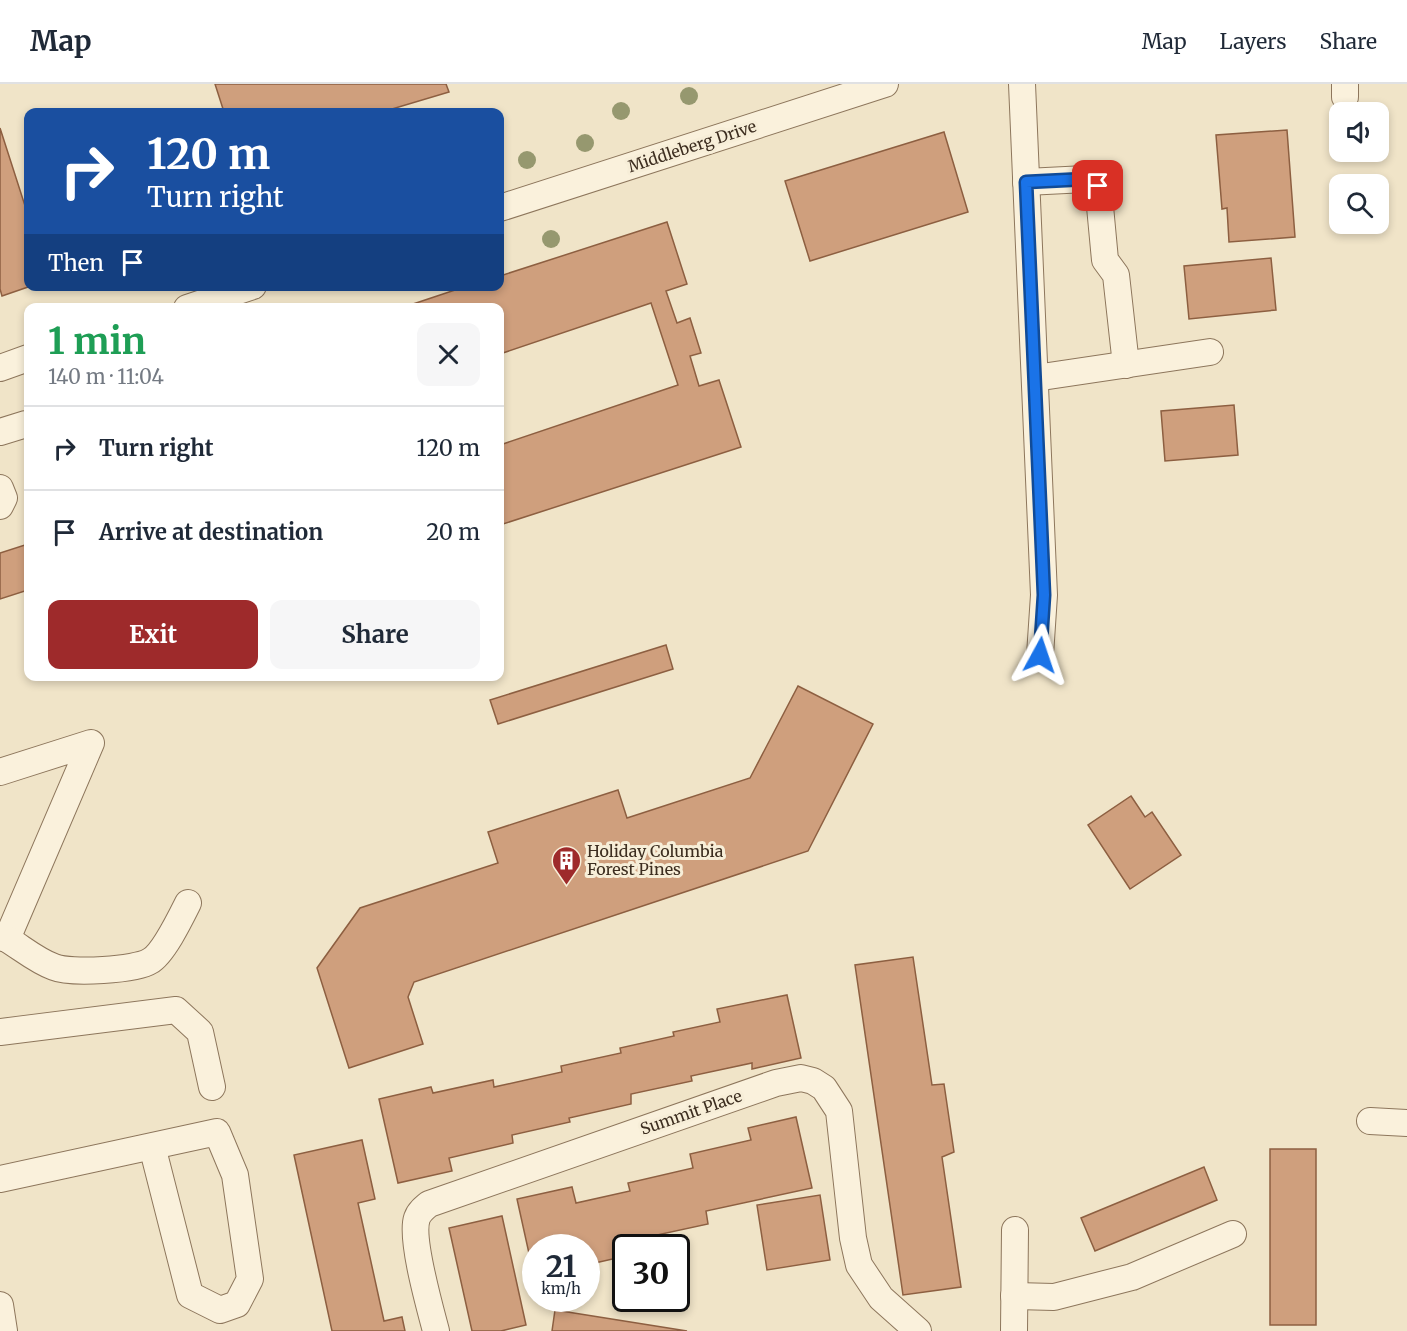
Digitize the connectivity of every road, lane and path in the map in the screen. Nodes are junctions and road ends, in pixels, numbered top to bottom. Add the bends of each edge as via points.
1 (885, 84) edge
2 (1022, 84) edge
3 (1026, 182) junction
4 (504, 207) edge
5 (239, 291) edge
6 (202, 303) edge
7 (1210, 352) dead end
8 (24, 359) edge
9 (1126, 365) junction
10 (0, 368) edge
11 (1035, 378) junction
12 (24, 425) edge
13 (0, 432) edge
14 (0, 488) edge
15 (0, 506) edge
16 (1040, 655) dead end
17 (0, 772) edge
18 (188, 903) dead end
19 (3, 938) edge
20 (0, 1032) edge
21 (212, 1087) dead end
22 (1370, 1122) dead end
23 (1407, 1123) edge
24 (152, 1146) junction
25 (0, 1179) edge
26 (1015, 1230) dead end
27 (1233, 1234) dead end
28 (1014, 1296) junction
29 (0, 1305) edge
30 (4, 1331) edge
31 (436, 1331) edge
32 (918, 1331) edge
33 (1014, 1331) edge

1 - 4 street, Middleberg Drive
2 - 3 street
3 - 9 street via 1086,179 1098,186 1105,260 1116,275
3 - 11 street
5 - 6 street
7 - 9 street
8 - 10 street
9 - 11 street
11 - 16 street via 1044,595
12 - 13 street
14 - 15 street via 4,498
17 - 19 street via 91,743
18 - 19 street via 151,961 132,966 84,971 56,968
20 - 21 street via 176,1010 200,1032
22 - 23 street
24 - 24 street via 217,1132 235,1175 250,1279 237,1304 220,1310 190,1295
24 - 25 street
26 - 28 street
27 - 28 street via 1132,1277 1054,1297
28 - 33 street
29 - 30 street
31 - 32 street, Summit Place via 414,1232 417,1217 429,1204 783,1080 801,1078 824,1088 839,1111 859,1264 881,1298

